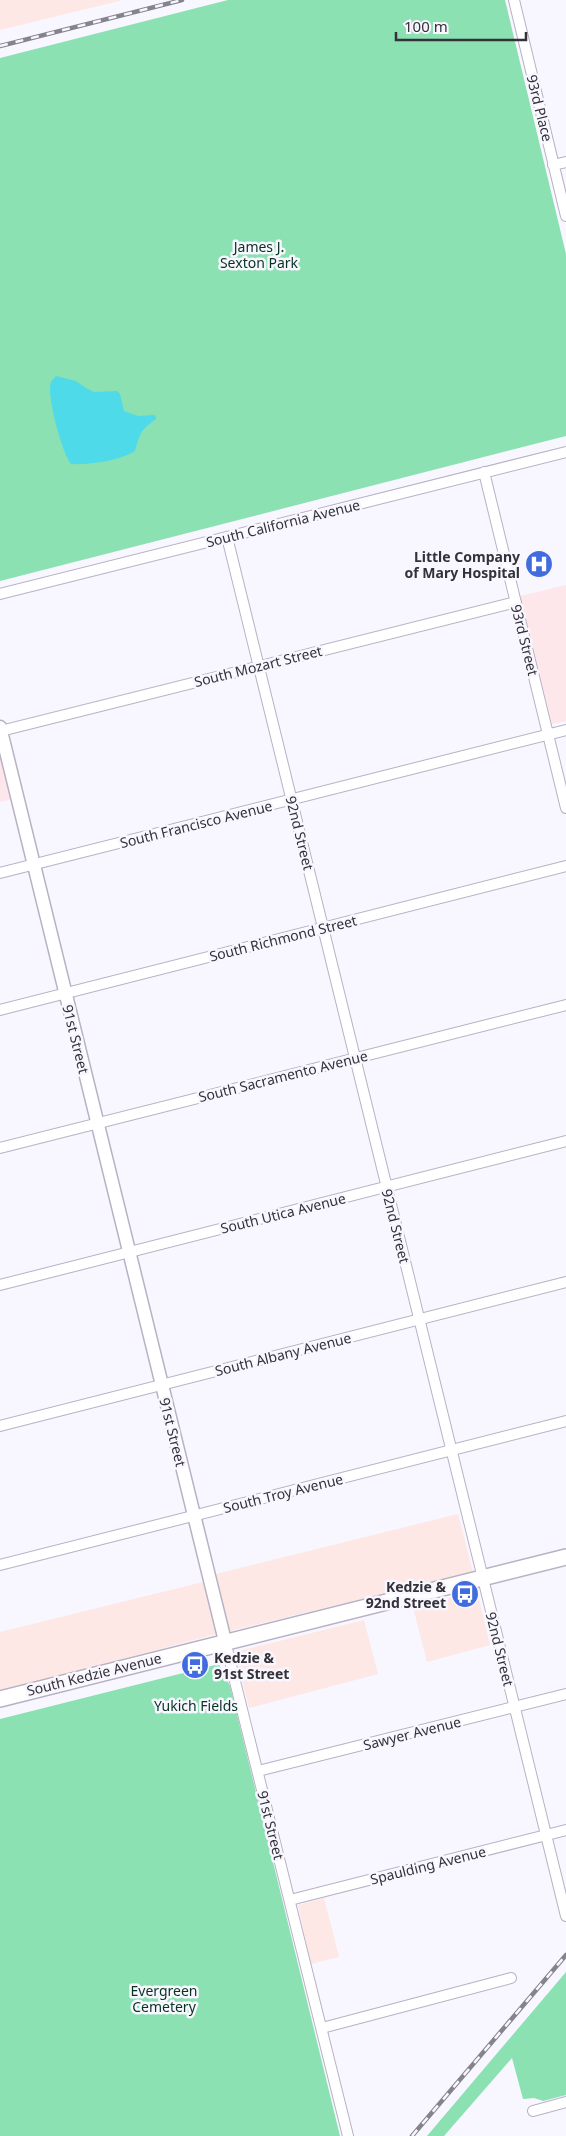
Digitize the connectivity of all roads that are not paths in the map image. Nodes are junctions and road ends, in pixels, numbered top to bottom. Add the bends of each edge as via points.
1 (514, 0) edge
2 (566, 162) edge
3 (554, 165) junction
4 (566, 216) edge
5 (566, 452) edge
6 (484, 472) junction
7 (227, 537) junction
8 (0, 594) edge
9 (516, 602) junction
10 (258, 666) junction
11 (0, 729) edge
12 (566, 730) edge
13 (548, 735) junction
14 (291, 800) junction
15 (566, 808) edge
16 (33, 865) junction
17 (566, 866) edge
18 (0, 873) edge
19 (323, 928) junction
20 (64, 993) junction
21 (566, 1004) edge
22 (0, 1010) edge
23 (355, 1058) junction
24 (97, 1123) junction
25 (566, 1142) edge
26 (0, 1148) edge
27 (387, 1187) junction
28 (129, 1252) junction
29 (566, 1282) edge
30 (0, 1285) edge
31 (419, 1319) junction
32 (162, 1385) junction
33 (566, 1421) edge
34 (0, 1426) edge
35 (451, 1450) junction
36 (194, 1516) junction
37 (566, 1557) edge
38 (0, 1565) edge
39 (483, 1577) junction
40 (225, 1641) junction
41 (566, 1694) edge
42 (0, 1698) edge
43 (515, 1707) junction
44 (258, 1771) junction
45 (566, 1830) edge
46 (546, 1835) junction
47 (290, 1900) junction
48 (566, 1916) edge
49 (511, 1978) dead end
50 (322, 2028) junction
51 (566, 2102) edge
52 (533, 2111) dead end
53 (348, 2136) edge

1 - 3 street, 93rd Place
2 - 3 street
3 - 4 street, 93rd Place
5 - 6 street, South California Avenue
6 - 7 street, South California Avenue
6 - 9 street, 93rd Street
7 - 8 street, South California Avenue
7 - 10 street, 92nd Street
9 - 10 street, South Mozart Street
9 - 13 street, 93rd Street
10 - 11 street, South Mozart Street
10 - 14 street, 92nd Street
11 - 16 street, 91st Street
12 - 13 street, South Francisco Avenue
13 - 14 street, South Francisco Avenue
13 - 15 street, 93rd Street
14 - 16 street, South Francisco Avenue
14 - 19 street, 92nd Street
16 - 18 street, South Francisco Avenue
16 - 20 street, 91st Street
17 - 19 street, South Richmond Street
19 - 20 street, South Richmond Street
19 - 23 street, 92nd Street
20 - 22 street, South Richmond Street
20 - 24 street, 91st Street
21 - 23 street, South Sacramento Avenue
23 - 24 street, South Sacramento Avenue
23 - 27 street, 92nd Street
24 - 26 street, South Sacramento Avenue
24 - 28 street, 91st Street
25 - 27 street, South Utica Avenue
27 - 28 street, South Utica Avenue
27 - 31 street, 92nd Street
28 - 30 street, South Utica Avenue
28 - 32 street, 91st Street
29 - 31 street, South Albany Avenue
31 - 32 street, South Albany Avenue
31 - 35 street, 92nd Street
32 - 34 street, South Albany Avenue
32 - 36 street, 91st Street
33 - 35 street, South Troy Avenue
35 - 36 street, South Troy Avenue
35 - 39 street, 92nd Street
36 - 38 street, South Troy Avenue
36 - 40 street, 91st Street
37 - 39 main road, South Kedzie Avenue
39 - 40 main road, South Kedzie Avenue
39 - 43 street, 92nd Street
40 - 42 main road, South Kedzie Avenue
40 - 44 street, 91st Street
41 - 43 street, Sawyer Avenue
43 - 44 street, Sawyer Avenue
43 - 46 street, 92nd Street
44 - 47 street, 91st Street
45 - 46 street, Spaulding Avenue
46 - 47 street, Spaulding Avenue
46 - 48 street, 92nd Street
47 - 50 street, 91st Street
49 - 50 street
50 - 53 street, 91st Street
51 - 52 street

